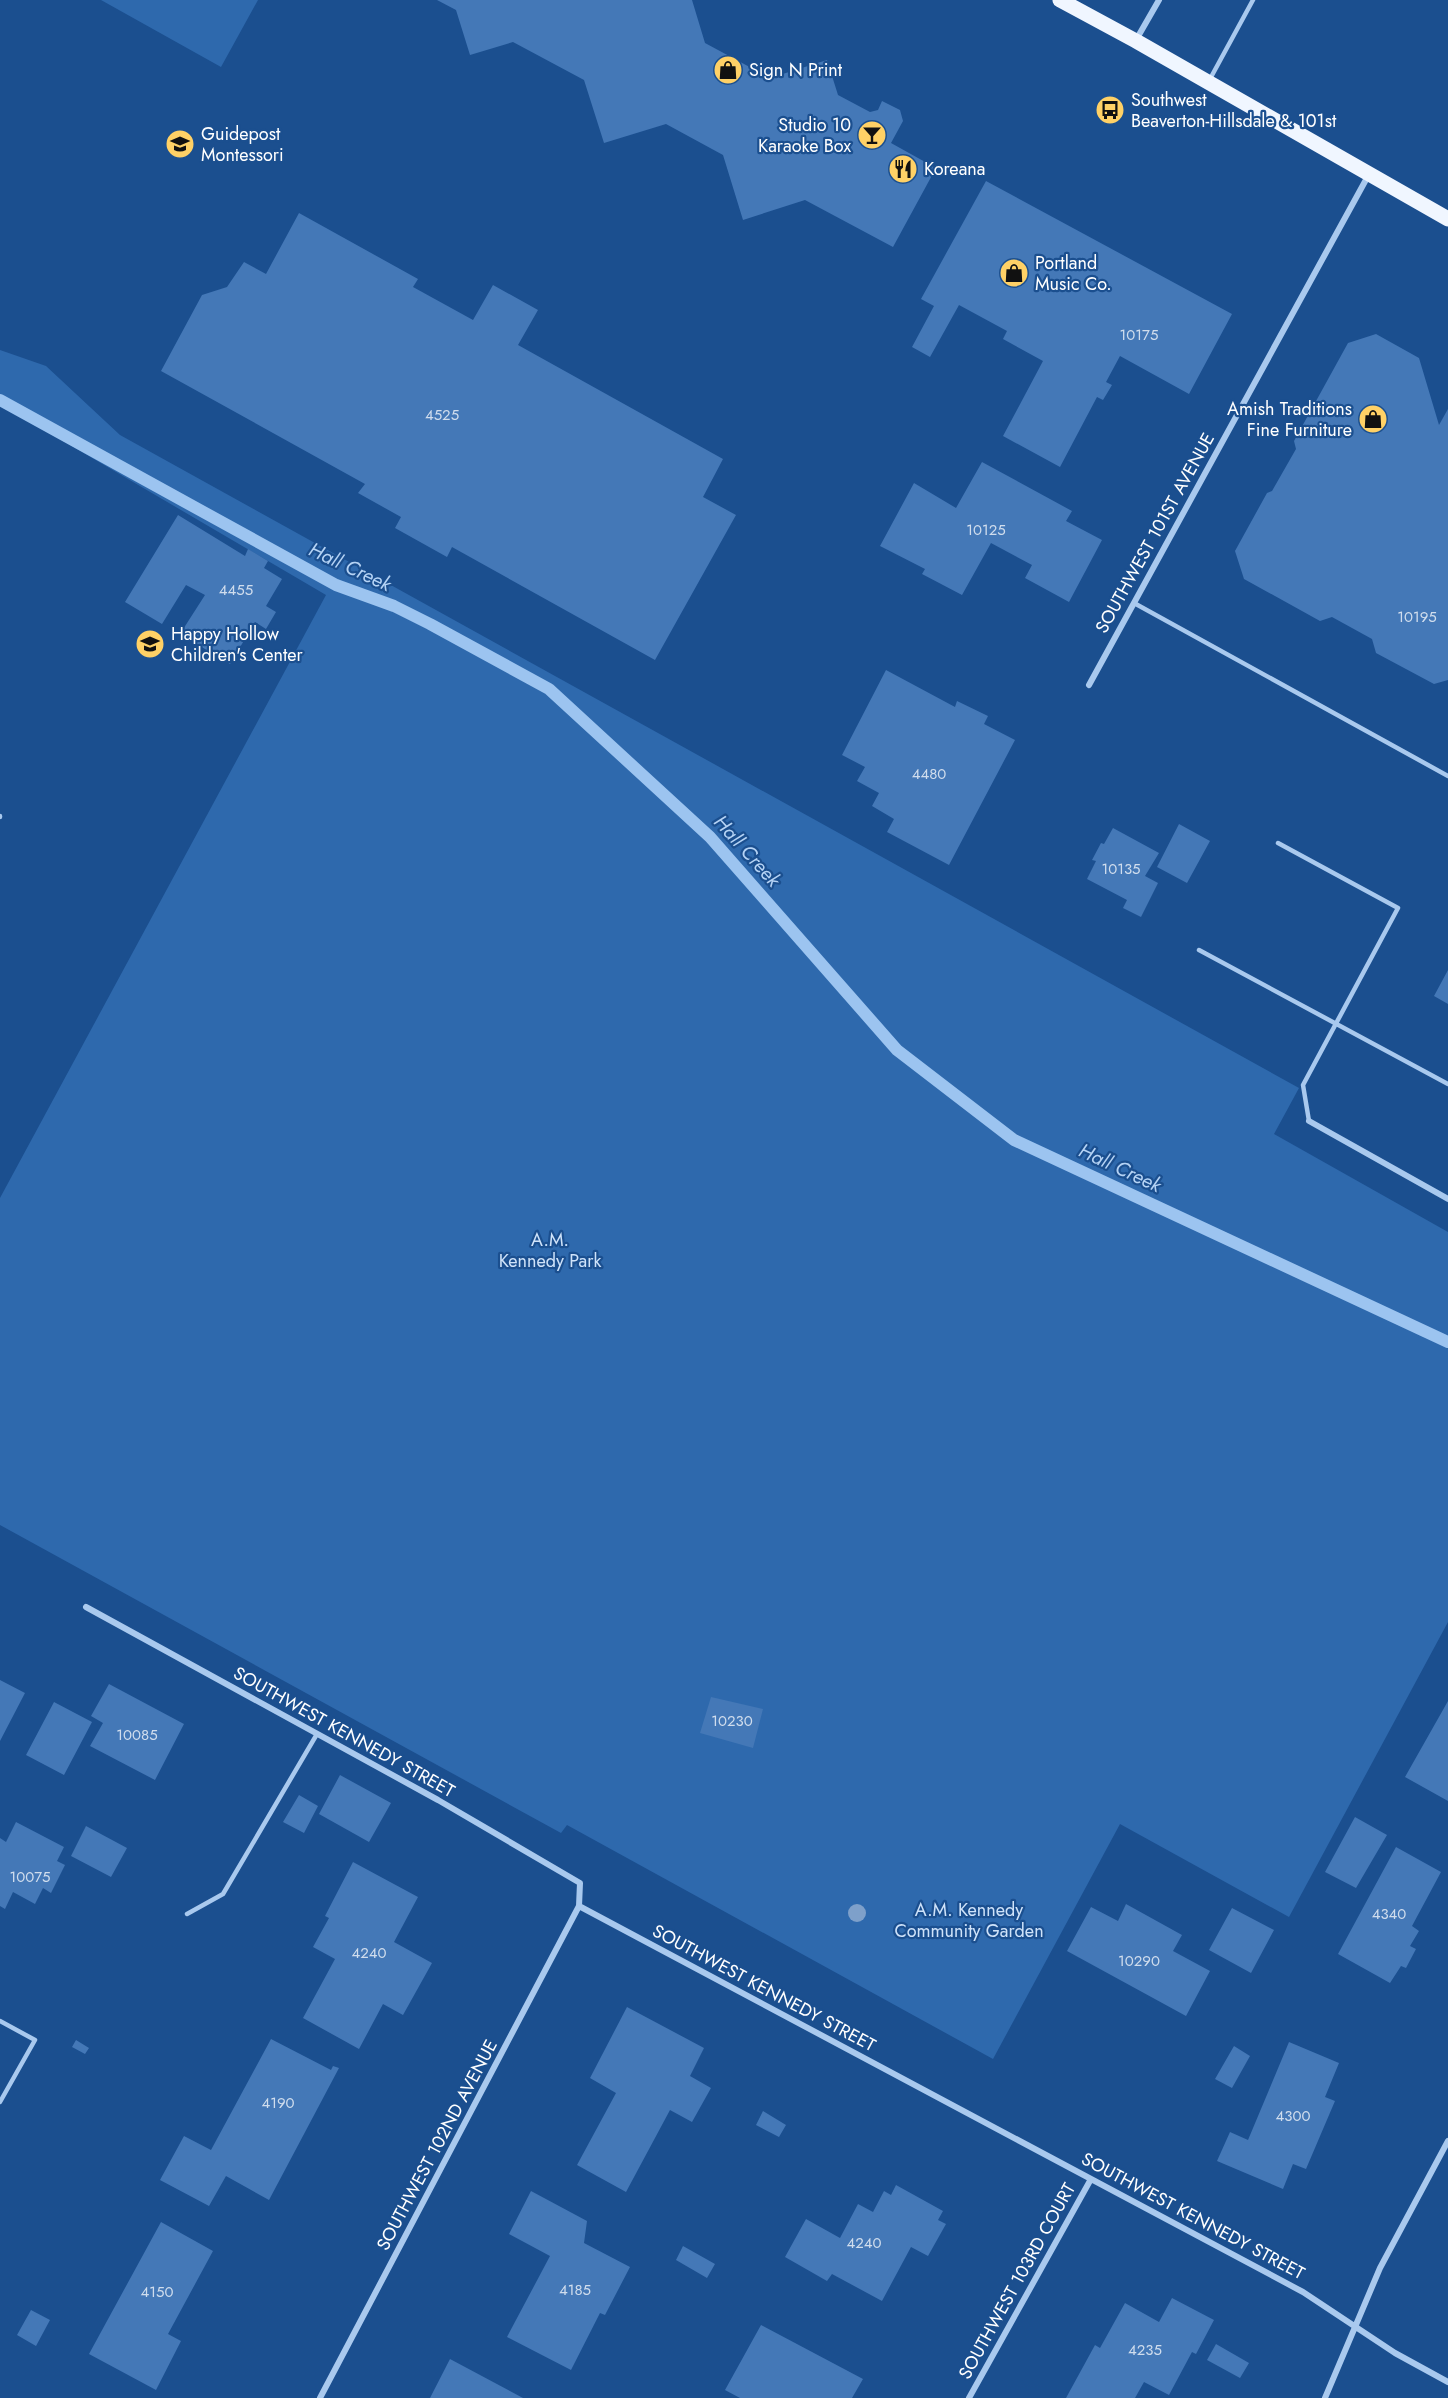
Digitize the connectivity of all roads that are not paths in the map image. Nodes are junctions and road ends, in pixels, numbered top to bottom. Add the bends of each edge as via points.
1 (1060, 0) edge
2 (1159, 0) edge
3 (1253, 0) edge
4 (1136, 41) junction
5 (1208, 82) junction
6 (1369, 174) junction
7 (1448, 219) edge
8 (1134, 603) junction
9 (1089, 686) dead end
10 (1448, 776) edge
11 (1278, 843) dead end
12 (1199, 950) dead end
13 (1336, 1023) junction
14 (1448, 1084) edge
15 (1309, 1121) joint
16 (1448, 1199) edge
17 (86, 1607) dead end
18 (317, 1734) junction
19 (579, 1906) junction
20 (187, 1914) dead end
21 (0, 2021) edge
22 (0, 2102) edge
23 (1448, 2141) edge
24 (1091, 2179) junction
25 (1355, 2325) junction
26 (1448, 2382) edge
27 (320, 2398) edge
28 (969, 2398) edge
29 (1325, 2398) edge

1 - 4 main road
2 - 4 street
3 - 5 lane
4 - 5 main road
5 - 6 main road
6 - 7 main road
6 - 8 street, SOUTHWEST 101ST AVENUE
8 - 9 street, SOUTHWEST 101ST AVENUE
8 - 10 lane
11 - 13 lane via 1398,908
12 - 13 lane
13 - 14 lane
13 - 15 lane via 1303,1085
15 - 16 street
17 - 18 street, SOUTHWEST KENNEDY STREET
18 - 19 street, SOUTHWEST KENNEDY STREET via 580,1883
18 - 20 lane via 223,1893
19 - 24 street, SOUTHWEST KENNEDY STREET
19 - 27 street, SOUTHWEST 102ND AVENUE
21 - 22 lane via 34,2040
23 - 25 street via 1380,2268
24 - 25 street, SOUTHWEST KENNEDY STREET via 1303,2292
24 - 28 street, SOUTHWEST 103RD COURT
25 - 26 street, SOUTHWEST KENNEDY STREET
25 - 29 street

